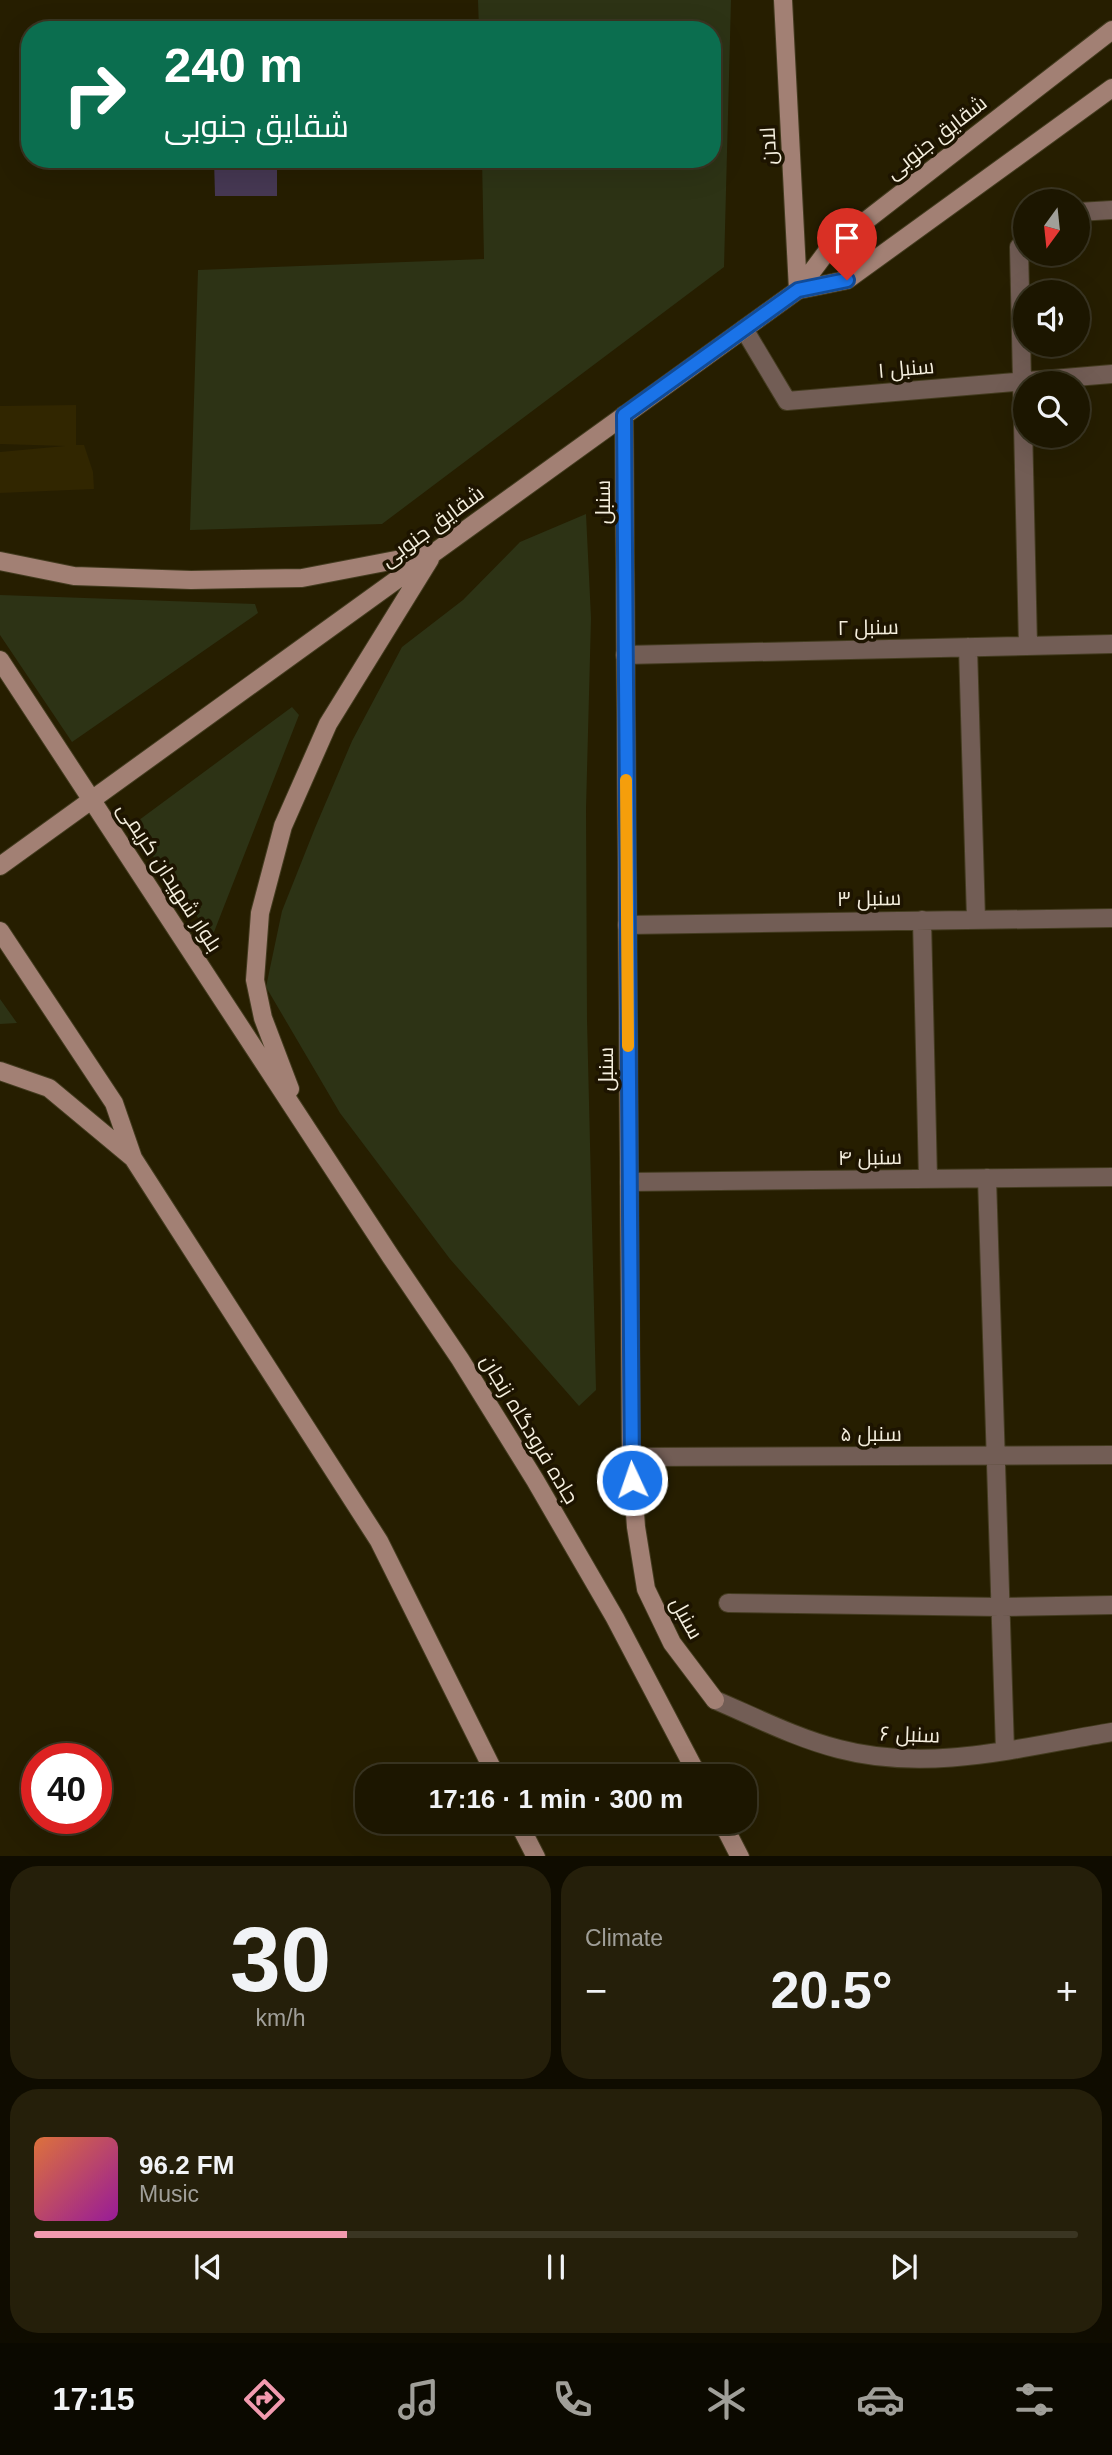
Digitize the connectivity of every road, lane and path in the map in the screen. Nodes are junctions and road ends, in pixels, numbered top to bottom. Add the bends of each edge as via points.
1 (783, 0) edge
2 (1112, 30) edge
3 (1112, 88) edge
4 (1112, 210) edge
5 (1090, 211) edge
6 (1020, 266) edge
7 (798, 290) junction
8 (744, 329) junction
9 (1024, 371) edge
10 (1112, 374) edge
11 (1090, 376) edge
12 (1013, 383) edge
13 (624, 415) junction
14 (1025, 448) edge
15 (434, 553) junction
16 (0, 561) edge
17 (1112, 644) edge
18 (1028, 646) junction
19 (968, 647) junction
20 (625, 655) junction
21 (0, 660) edge
22 (92, 799) junction
23 (0, 866) edge
24 (1112, 918) edge
25 (976, 919) junction
26 (922, 920) junction
27 (627, 925) junction
28 (0, 931) edge
29 (0, 1071) edge
30 (301, 1119) junction
31 (133, 1158) junction
32 (1112, 1177) edge
33 (987, 1178) junction
34 (928, 1179) junction
35 (629, 1182) junction
36 (995, 1455) junction
37 (1112, 1455) edge
38 (631, 1457) junction
39 (728, 1603) dead end
40 (1112, 1605) edge
41 (1000, 1607) junction
42 (715, 1700) joint
43 (1112, 1732) edge
44 (1006, 1750) junction
45 (490, 1764) edge
46 (692, 1764) edge
47 (525, 1834) edge
48 (728, 1834) edge
49 (536, 1856) edge
50 (739, 1856) edge

1 - 7 main road, لادن
2 - 7 main road, شقایق جنوبی via 828,250
3 - 7 main road, شقایق جنوبی via 847,280
4 - 5 street
6 - 9 street
7 - 8 main road, شقایق جنوبی
8 - 12 street, سنبل ۱ via 787,401
8 - 13 main road, شقایق جنوبی
10 - 11 street, سنبل ۱
13 - 15 main road, شقایق جنوبی
13 - 20 main road, سنبل
14 - 18 street
15 - 16 main road via 302,578 74,576
15 - 22 main road, شقایق جنوبی
15 - 30 main road via 328,724 283,826 260,913 255,979 264,1018
17 - 18 street, سنبل ۲
18 - 19 street, سنبل ۲
19 - 20 street, سنبل ۲
19 - 25 street
20 - 27 main road, سنبل
21 - 22 main road, بلوار شهیدان کریمی
22 - 23 main road, شقایق جنوبی
22 - 30 main road, بلوار شهیدان کریمی
24 - 25 street, سنبل ۳
25 - 26 street, سنبل ۳
26 - 27 street, سنبل ۳
26 - 34 street
27 - 35 main road, سنبل
28 - 31 main road via 114,1103
29 - 31 main road via 49,1088
30 - 46 main road, جاده فرودگاه زنجان via 535,1480
31 - 45 main road via 379,1541
32 - 33 street, سنبل ۴
33 - 34 street, سنبل ۴
33 - 36 street
34 - 35 street, سنبل ۴
35 - 38 main road, سنبل
36 - 37 street, سنبل ۵
36 - 38 street, سنبل ۵
36 - 41 street
38 - 42 main road, سنبل via 646,1589 672,1643
39 - 41 street
40 - 41 street
41 - 44 street
42 - 44 street, سنبل ۶ via 837,1749 878,1758 938,1760
43 - 44 street, سنبل ۶
47 - 49 main road
48 - 50 main road

